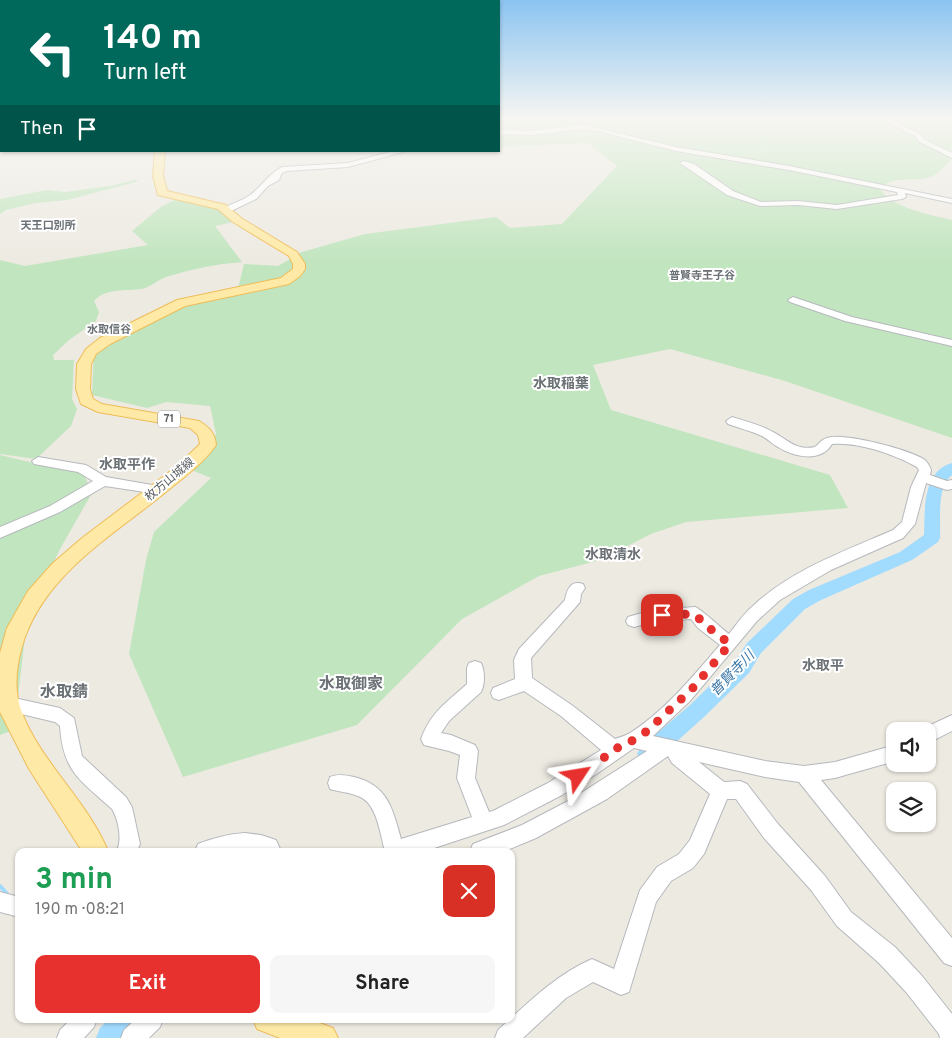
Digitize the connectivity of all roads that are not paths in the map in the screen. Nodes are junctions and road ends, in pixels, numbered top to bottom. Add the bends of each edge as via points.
1 (159, 166) edge
2 (325, 166) edge
3 (689, 166) edge
4 (779, 166) edge
5 (902, 190) junction
6 (952, 201) edge
7 (226, 210) junction
8 (793, 300) dead end
9 (952, 343) edge
10 (732, 421) dead end
11 (38, 461) dead end
12 (926, 478) junction
13 (103, 481) junction
14 (948, 484) edge
15 (158, 490) junction
16 (0, 533) edge
17 (578, 588) dead end
18 (634, 621) dead end
19 (730, 644) junction
20 (475, 668) dead end
21 (524, 682) junction
22 (499, 693) dead end
23 (4, 703) edge
24 (952, 723) edge
25 (936, 731) edge
26 (658, 745) junction
27 (615, 750) junction
28 (886, 755) edge
29 (804, 774) junction
30 (337, 783) dead end
31 (721, 791) junction
32 (495, 823) junction
33 (94, 848) edge
34 (128, 848) edge
35 (212, 848) edge
36 (270, 848) edge
37 (394, 848) edge
38 (406, 848) edge
39 (489, 848) edge
40 (0, 902) edge
41 (15, 906) edge
42 (952, 956) edge
43 (82, 1023) edge
44 (148, 1023) edge
45 (279, 1023) edge
46 (68, 1038) edge
47 (132, 1038) edge
48 (323, 1038) edge
49 (506, 1038) edge
50 (951, 1038) edge

1 - 7 main road, 枚方山城線 / 71 via 162,193
2 - 7 street via 285,169 253,196
3 - 5 street via 738,197 767,205 798,203 837,207 902,197
4 - 5 street
5 - 6 street
7 - 15 main road, 枚方山城線 / 71 via 293,254 299,264 296,273 285,281 180,303 105,341 91,352 84,364 84,395 86,401 98,408 194,424 204,430 208,445 185,470
8 - 9 street via 849,319
10 - 12 street via 770,435 781,444 799,451 812,453 826,447 828,441 850,440 922,464
11 - 13 street via 80,468
12 - 14 street
12 - 19 street via 918,487 908,524 898,534 777,594 759,609
13 - 15 street
13 - 16 street
15 - 23 main road, 枚方山城線 / 71 via 46,581 21,616 9,648
17 - 21 street via 572,602 525,654 522,660
18 - 19 street via 652,616 695,614
19 - 26 street via 692,689 647,731
20 - 32 street via 475,687 442,715 430,738 469,751 466,778
21 - 22 street
21 - 27 street
23 - 33 main road, 枚方山城線 / 71 via 34,757
23 - 34 street via 60,716 68,723 75,761 119,803 125,813
24 - 25 street
26 - 27 street
26 - 29 street via 765,769
26 - 31 street
26 - 39 street via 650,760 566,813
27 - 32 street via 589,769
28 - 29 street via 835,770
29 - 42 street
30 - 37 street via 373,794 387,821
31 - 49 street via 697,847 686,861 664,874 647,897 621,984 592,970 558,990
31 - 50 street via 740,790 844,919 887,955 914,984 950,1030
32 - 38 street
35 - 36 street via 244,843 260,843
40 - 41 street
43 - 46 street
44 - 47 street
45 - 48 main road

